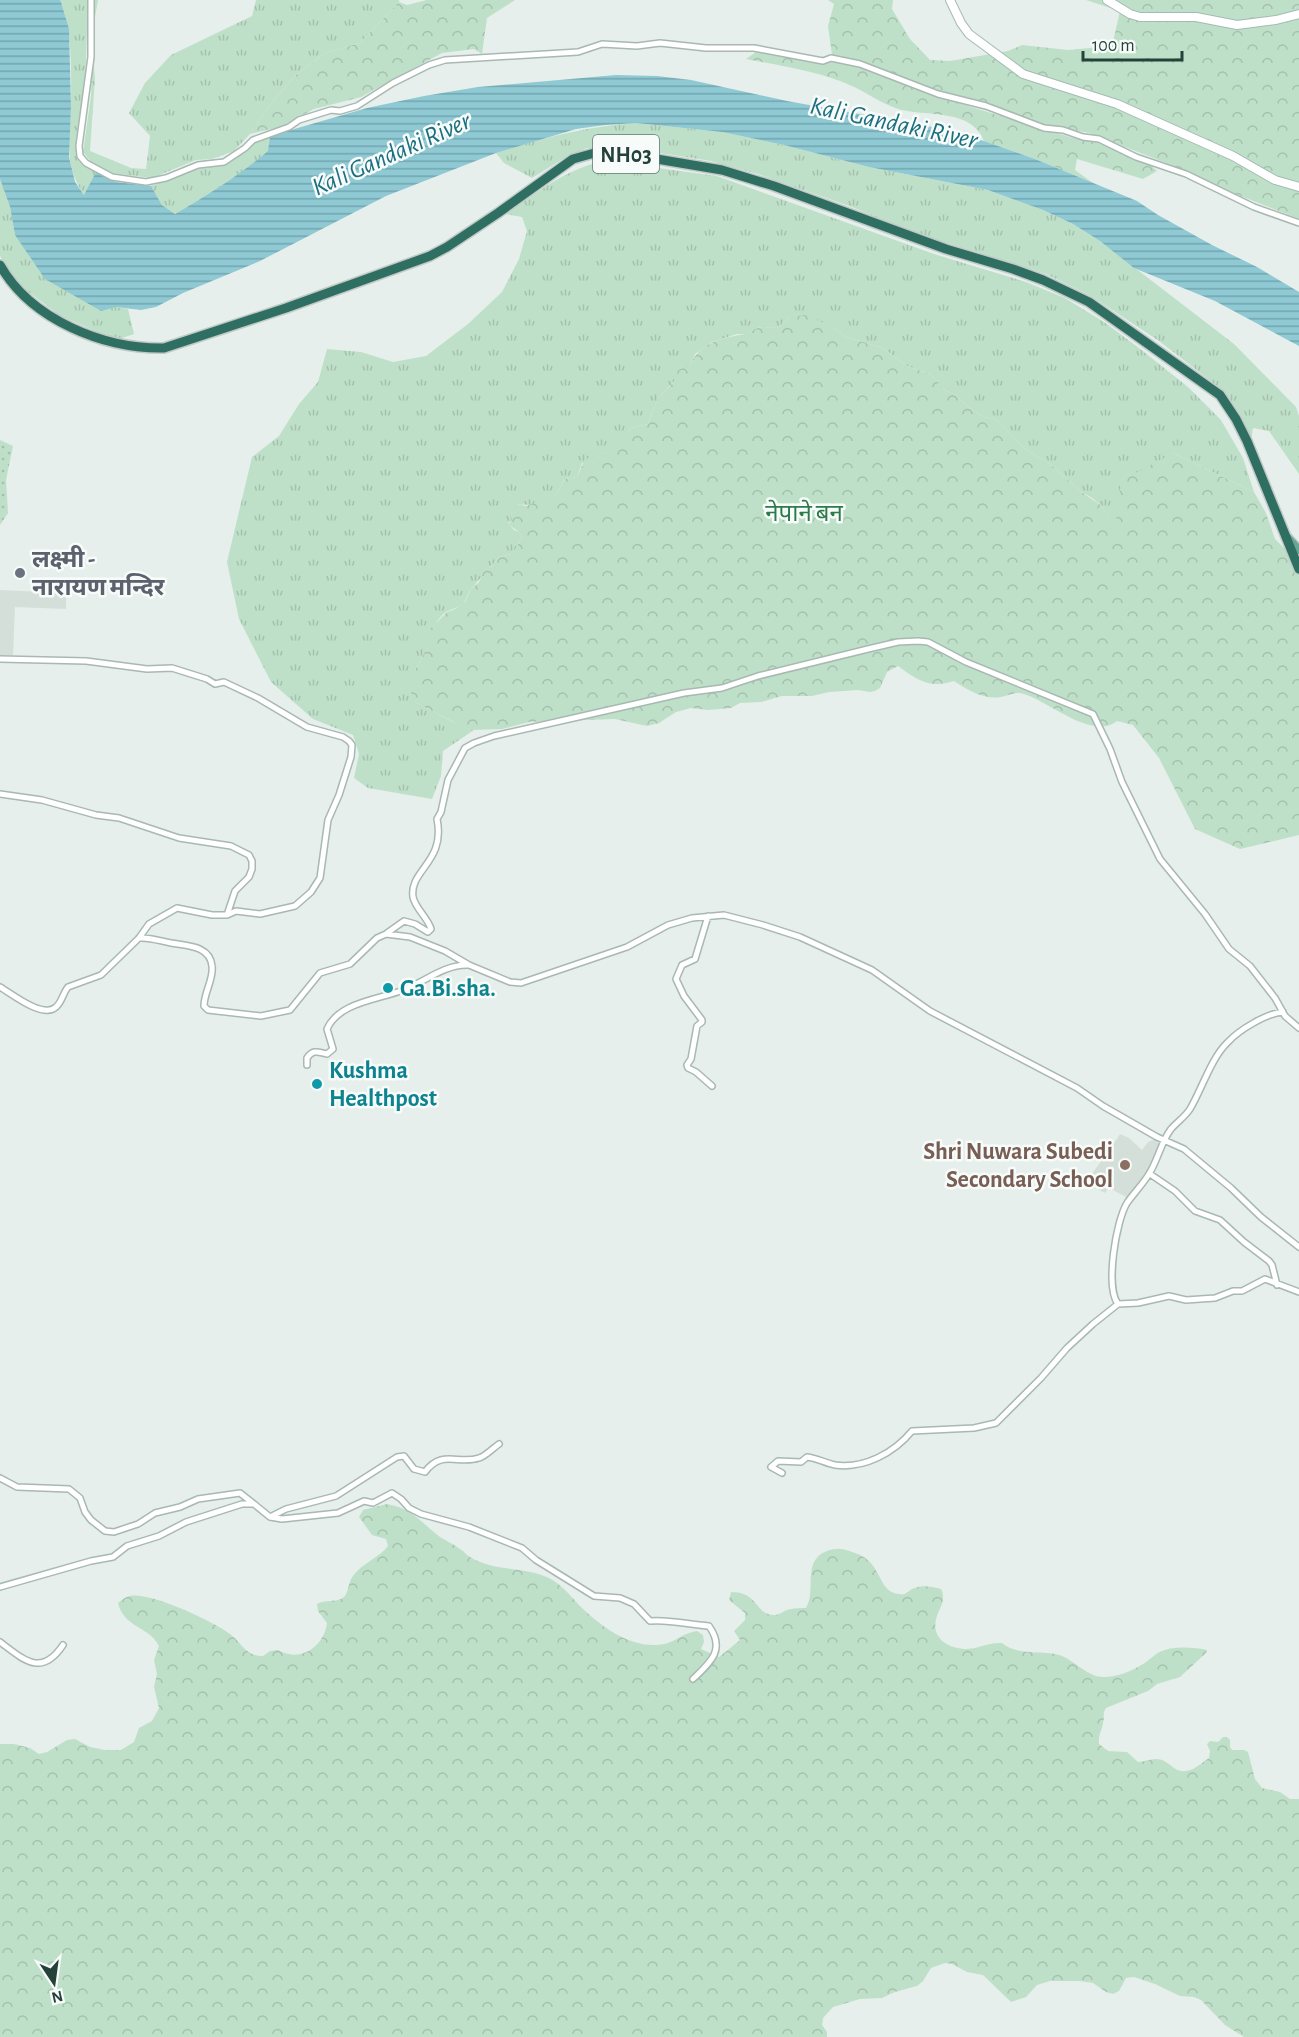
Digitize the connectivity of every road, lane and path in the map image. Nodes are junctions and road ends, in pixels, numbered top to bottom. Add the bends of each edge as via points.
1 (91, 0) edge
2 (950, 0) edge
3 (1107, 0) edge
4 (1299, 14) edge
5 (1299, 187) edge
6 (1299, 223) edge
7 (0, 266) edge
8 (0, 271) edge
9 (9, 281) junction
10 (1286, 535) junction
11 (1299, 550) edge
12 (1299, 569) edge
13 (0, 659) edge
14 (0, 794) edge
15 (227, 915) junction
16 (708, 916) junction
17 (386, 934) junction
18 (139, 938) junction
19 (469, 965) junction
20 (0, 987) edge
21 (1283, 1012) junction
22 (1299, 1028) edge
23 (307, 1065) dead end
24 (712, 1086) dead end
25 (1166, 1140) junction
26 (1150, 1174) junction
27 (1299, 1247) edge
28 (1277, 1285) junction
29 (1299, 1292) edge
30 (1118, 1304) junction
31 (499, 1444) dead end
32 (782, 1473) dead end
33 (0, 1478) edge
34 (254, 1504) junction
35 (270, 1517) junction
36 (0, 1587) edge
37 (0, 1642) edge
38 (63, 1645) dead end
39 (693, 1679) dead end

1 - 6 street via 91,57 80,156 105,174 119,178 146,182 198,165 224,162 263,135 331,110 357,106 393,83 445,60 578,52 602,44 660,43 754,48 860,64 1044,128 1099,138 1136,157 1186,174 1254,207
2 - 5 main road via 969,34 1023,74 1117,104 1233,156 1275,180
3 - 4 main road via 1140,17 1196,16 1237,25
7 - 9 highway, NH03
8 - 9 street
9 - 10 highway, NH03 via 44,312 106,342 164,348 430,256 573,159 590,153 615,152 722,170 1013,269 1089,302 1220,395 1247,441
10 - 11 main road, NH03
10 - 12 highway
13 - 15 street via 172,668 215,684 224,682 307,728 349,741 351,757 328,820 320,878 311,892 296,906 260,914 236,911
14 - 15 street via 113,817 179,838 231,846 249,855 249,878 235,891
15 - 18 street via 177,908 149,924
16 - 19 street via 668,925 627,947 521,983
16 - 24 street via 695,959 682,964 676,979 702,1020 697,1026 688,1068
16 - 25 street via 724,915 800,937 872,970 930,1011
17 - 18 street via 350,964 320,974 290,1010 261,1016 208,1010 204,995 212,975 209,957 193,946
17 - 19 street via 410,937
17 - 21 street via 404,921 428,932 431,929 413,898 415,887 438,844 437,819 447,780 465,748 474,742 684,693 722,688 898,642 918,641 1093,714 1160,859 1229,949 1250,966
18 - 20 street via 101,975 68,987 55,1009 41,1011
19 - 23 street via 446,968 404,990 342,1012 327,1029 333,1049 327,1054 309,1054
21 - 22 street
21 - 25 street via 1261,1019 1230,1040 1214,1060 1187,1114
25 - 26 street
25 - 27 street via 1201,1162
26 - 28 street via 1195,1211 1220,1220 1269,1261
26 - 30 street via 1127,1204 1119,1223 1111,1277 1112,1294
28 - 29 street
28 - 30 street via 1266,1279 1215,1298 1186,1300 1169,1296
30 - 32 street via 1067,1348 996,1423 912,1431 887,1453 849,1466 807,1457 801,1462 778,1461 771,1467
31 - 35 street via 477,1459 446,1458 424,1472 414,1469 404,1456 398,1457 336,1496
33 - 34 street via 17,1487 69,1490 80,1498 91,1520 105,1531 114,1532 155,1513 210,1496 240,1493
34 - 35 street
34 - 36 street via 242,1504 186,1522 127,1546 113,1557
35 - 39 street via 338,1513 364,1501 374,1503 392,1493 421,1514 522,1548 594,1596 620,1598 634,1604 650,1621 709,1626 717,1640 716,1651 711,1662
37 - 38 street via 29,1664 41,1663

